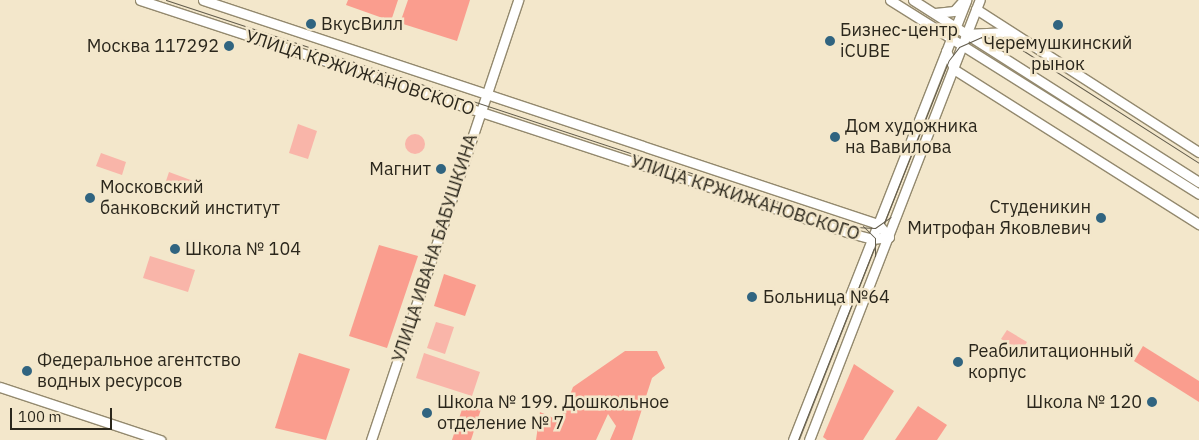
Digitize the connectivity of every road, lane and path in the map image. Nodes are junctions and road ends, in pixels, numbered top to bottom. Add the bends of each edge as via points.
1 (140, 0) edge
2 (204, 0) edge
3 (518, 0) edge
4 (890, 0) edge
5 (913, 0) edge
6 (965, 0) edge
7 (978, 4) edge
8 (933, 13) junction
9 (956, 28) junction
10 (937, 31) junction
11 (1010, 32) junction
12 (966, 34) junction
13 (951, 40) junction
14 (963, 47) junction
15 (946, 54) junction
16 (955, 70) junction
17 (487, 94) junction
18 (480, 113) junction
19 (1199, 152) edge
20 (1199, 182) edge
21 (1199, 194) edge
22 (878, 224) junction
23 (1199, 224) edge
24 (889, 237) junction
25 (872, 240) junction
26 (0, 387) edge
27 (160, 440) edge
28 (371, 440) edge
29 (793, 440) edge
30 (808, 440) edge

1 - 18 street, УЛИЦА КРЖИЖАНОВСКОГО
2 - 17 street, УЛИЦА КРЖИЖАНОВСКОГО
3 - 17 street, УЛИЦА ИВАНА БАБУШКИНА
4 - 10 street
5 - 8 street
6 - 8 street via 954,11
6 - 9 street
7 - 11 street
7 - 12 street
8 - 9 street
9 - 12 street
9 - 13 street
10 - 13 street
10 - 15 street
11 - 12 street
11 - 19 street
12 - 13 street
12 - 14 street
12 - 20 street
13 - 14 street
13 - 15 street
14 - 16 street
14 - 21 street
15 - 16 street
15 - 22 street
16 - 23 street
16 - 24 street
17 - 18 street, УЛИЦА ИВАНА БАБУШКИНА
17 - 22 street, УЛИЦА КРЖИЖАНОВСКОГО
18 - 25 street, УЛИЦА КРЖИЖАНОВСКОГО
18 - 28 street, УЛИЦА ИВАНА БАБУШКИНА
22 - 24 street, УЛИЦА КРЖИЖАНОВСКОГО
22 - 25 street
24 - 25 street, УЛИЦА КРЖИЖАНОВСКОГО
24 - 30 street
25 - 29 street
26 - 27 street

